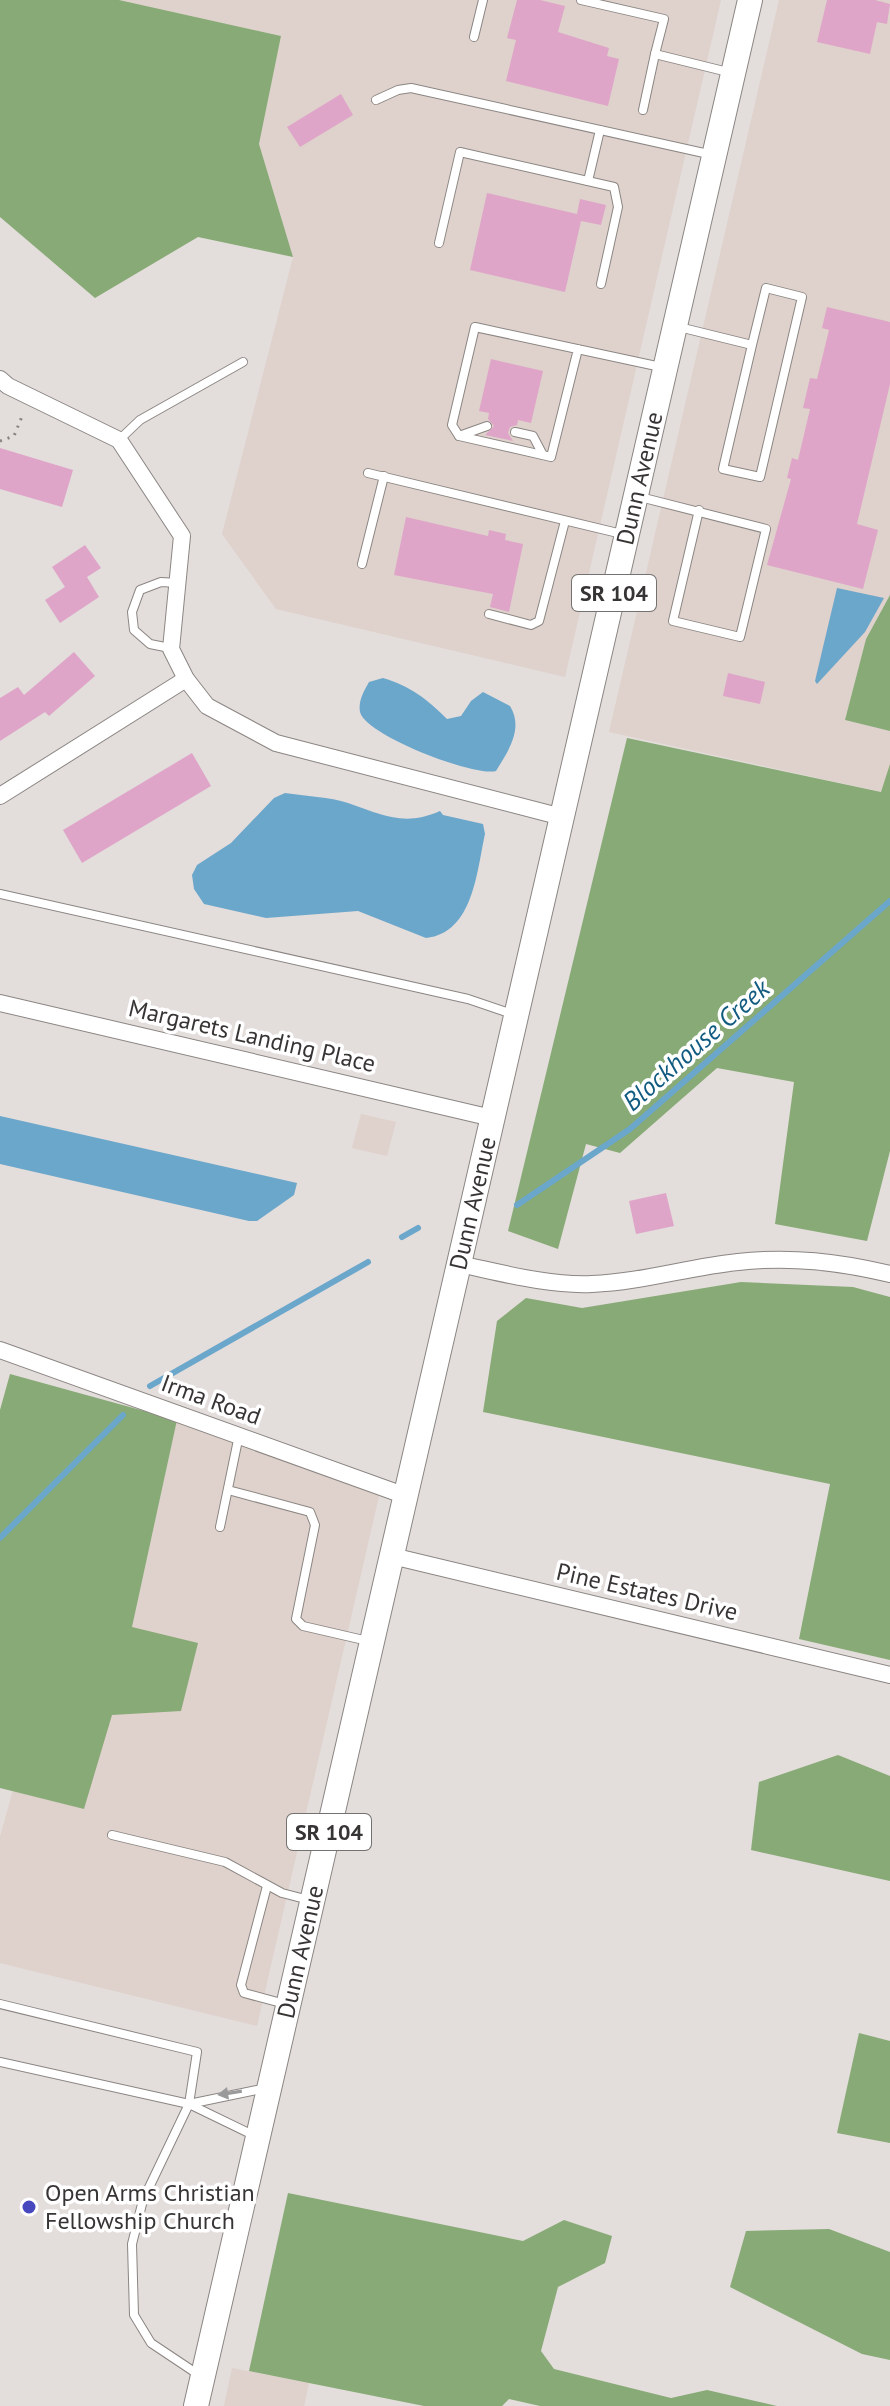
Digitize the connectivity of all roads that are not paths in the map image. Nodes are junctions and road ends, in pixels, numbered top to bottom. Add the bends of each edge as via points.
1 (483, 0) edge
2 (581, 0) edge
3 (750, 0) edge
4 (474, 37) dead end
5 (655, 54) junction
6 (733, 73) junction
7 (376, 100) dead end
8 (643, 110) dead end
9 (600, 130) junction
10 (714, 155) junction
11 (588, 181) junction
12 (439, 243) dead end
13 (601, 284) dead end
14 (675, 326) junction
15 (752, 345) junction
16 (578, 349) junction
17 (243, 362) dead end
18 (665, 368) junction
19 (0, 379) edge
20 (487, 426) dead end
21 (515, 432) dead end
22 (459, 436) junction
23 (119, 440) junction
24 (543, 455) junction
25 (368, 473) dead end
26 (384, 476) junction
27 (636, 496) junction
28 (699, 510) junction
29 (565, 521) junction
30 (627, 535) junction
31 (362, 564) dead end
32 (178, 583) junction
33 (489, 614) dead end
34 (171, 649) junction
35 (186, 679) junction
36 (0, 796) edge
37 (562, 817) junction
38 (0, 894) edge
39 (0, 1003) edge
40 (516, 1015) junction
41 (492, 1118) junction
42 (459, 1264) junction
43 (890, 1274) edge
44 (0, 1350) edge
45 (239, 1435) junction
46 (228, 1490) junction
47 (406, 1496) junction
48 (220, 1527) dead end
49 (392, 1556) junction
50 (373, 1642) junction
51 (890, 1675) edge
52 (112, 1835) dead end
53 (267, 1886) junction
54 (313, 1901) junction
55 (0, 2004) edge
56 (290, 2005) junction
57 (0, 2062) edge
58 (271, 2087) junction
59 (189, 2104) junction
60 (259, 2138) junction
61 (203, 2378) junction
62 (196, 2406) edge

1 - 4 lane
2 - 5 lane via 664,19
3 - 6 main road, Dunn Avenue / SR 104
5 - 6 lane
5 - 8 lane
6 - 10 main road, Dunn Avenue / SR 104
7 - 9 lane via 411,88
9 - 10 lane
9 - 11 lane
10 - 14 main road, Dunn Avenue / SR 104
11 - 12 lane via 460,152
11 - 13 lane via 614,187 618,198
14 - 15 lane
14 - 18 main road, Dunn Avenue / SR 104
15 - 15 lane via 766,288 802,297 760,477 723,469
16 - 18 lane
16 - 22 lane via 475,327 452,425
16 - 24 lane via 551,457
17 - 23 lane via 140,420
18 - 27 main road, Dunn Avenue / SR 104
19 - 23 street
20 - 22 lane
21 - 24 lane via 533,436
22 - 24 lane
23 - 32 street via 182,536
25 - 26 lane
26 - 29 lane
26 - 31 lane
27 - 28 lane
27 - 30 main road, Dunn Avenue / SR 104
28 - 28 lane via 766,529 740,637 673,621
29 - 30 lane
29 - 33 lane via 539,621 531,625
30 - 37 main road, Dunn Avenue / SR 104
32 - 34 street
32 - 34 lane via 161,582 140,590 132,612 134,630 150,644
34 - 35 street
35 - 36 street
35 - 37 street via 207,706 276,743
37 - 40 main road, Dunn Avenue / SR 104
38 - 40 lane via 468,999
39 - 41 street, Margarets Landing Place
40 - 41 main road, Dunn Avenue / SR 104
41 - 42 main road, Dunn Avenue / SR 104
42 - 43 street via 571,1284 786,1258
42 - 47 main road, Dunn Avenue / SR 104
44 - 45 street, Irma Road
45 - 46 lane
45 - 47 street, Irma Road
46 - 48 lane
46 - 50 lane via 310,1512 315,1525 296,1619 303,1626
47 - 49 main road, Dunn Avenue / SR 104
49 - 50 main road, Dunn Avenue / SR 104
49 - 51 street, Pine Estates Drive
50 - 54 main road, Dunn Avenue / SR 104
52 - 53 lane via 225,1862
53 - 54 lane
53 - 56 lane via 241,1985 244,1993
54 - 56 main road, Dunn Avenue / SR 104
55 - 59 lane via 197,2052
56 - 58 main road, Dunn Avenue / SR 104
57 - 59 lane
58 -> 59 lane
58 - 60 main road, Dunn Avenue / SR 104
59 - 60 lane
59 - 61 lane via 143,2200 132,2244 134,2315 151,2343
60 - 61 main road, Dunn Avenue / SR 104
61 - 62 main road, Dunn Avenue / SR 104

